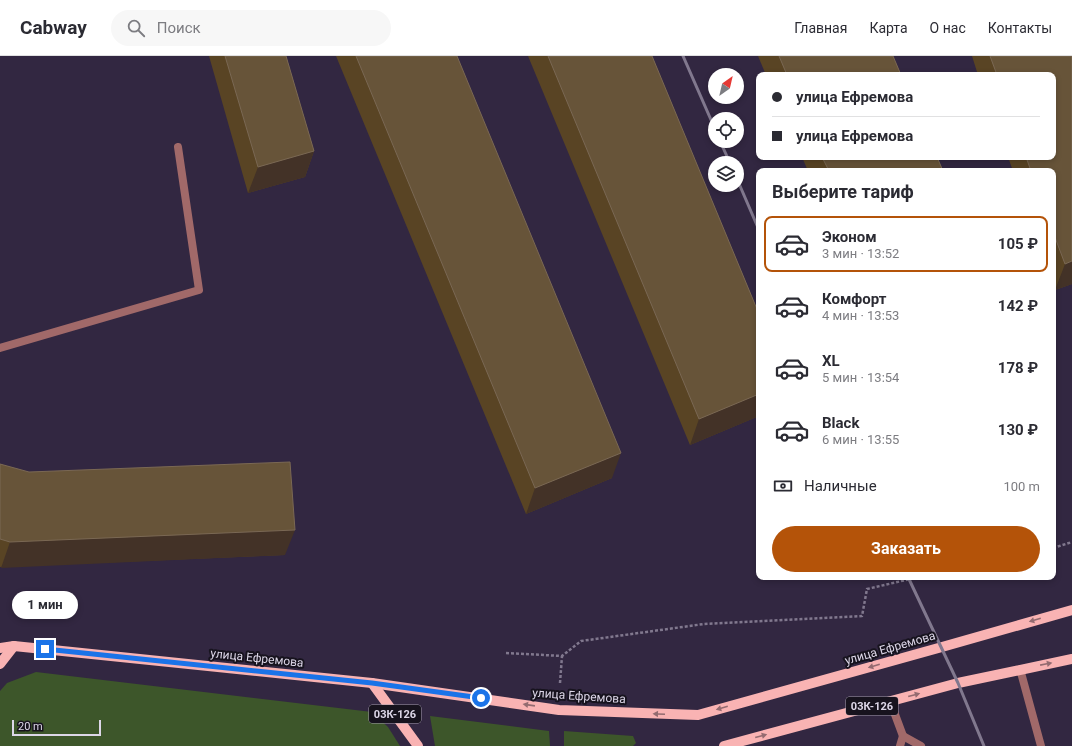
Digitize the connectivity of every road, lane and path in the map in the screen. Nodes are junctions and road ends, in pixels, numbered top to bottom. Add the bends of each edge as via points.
1 (178, 147) dead end
2 (0, 348) edge
3 (1072, 542) edge
4 (1056, 547) edge
5 (906, 580) edge
6 (1072, 610) edge
7 (14, 646) junction
8 (0, 648) edge
9 (506, 653) dead end
10 (562, 656) junction
11 (1072, 659) edge
12 (0, 664) edge
13 (1020, 669) junction
14 (372, 683) junction
15 (560, 683) dead end
16 (890, 701) junction
17 (903, 736) junction
18 (418, 746) edge
19 (724, 746) edge
20 (900, 746) edge
21 (921, 746) edge
22 (1041, 746) edge

1 - 2 lane via 199,290
3 - 4 path
5 - 10 path via 867,589 862,616 704,624 581,641
6 -> 14 main road, улица Ефремова / 03К-126 via 698,715 558,710
7 - 8 main road, улица Ефремова / 03К-126
7 - 12 main road
7 - 14 main road, улица Ефремова / 03К-126
9 - 10 path
10 - 15 path
13 -> 11 main road, 03К-126
16 -> 13 main road, 03К-126
13 - 22 lane
14 - 18 main road, 03К-126
16 - 17 lane
19 -> 16 main road, 03К-126
17 - 20 lane
17 - 21 lane

